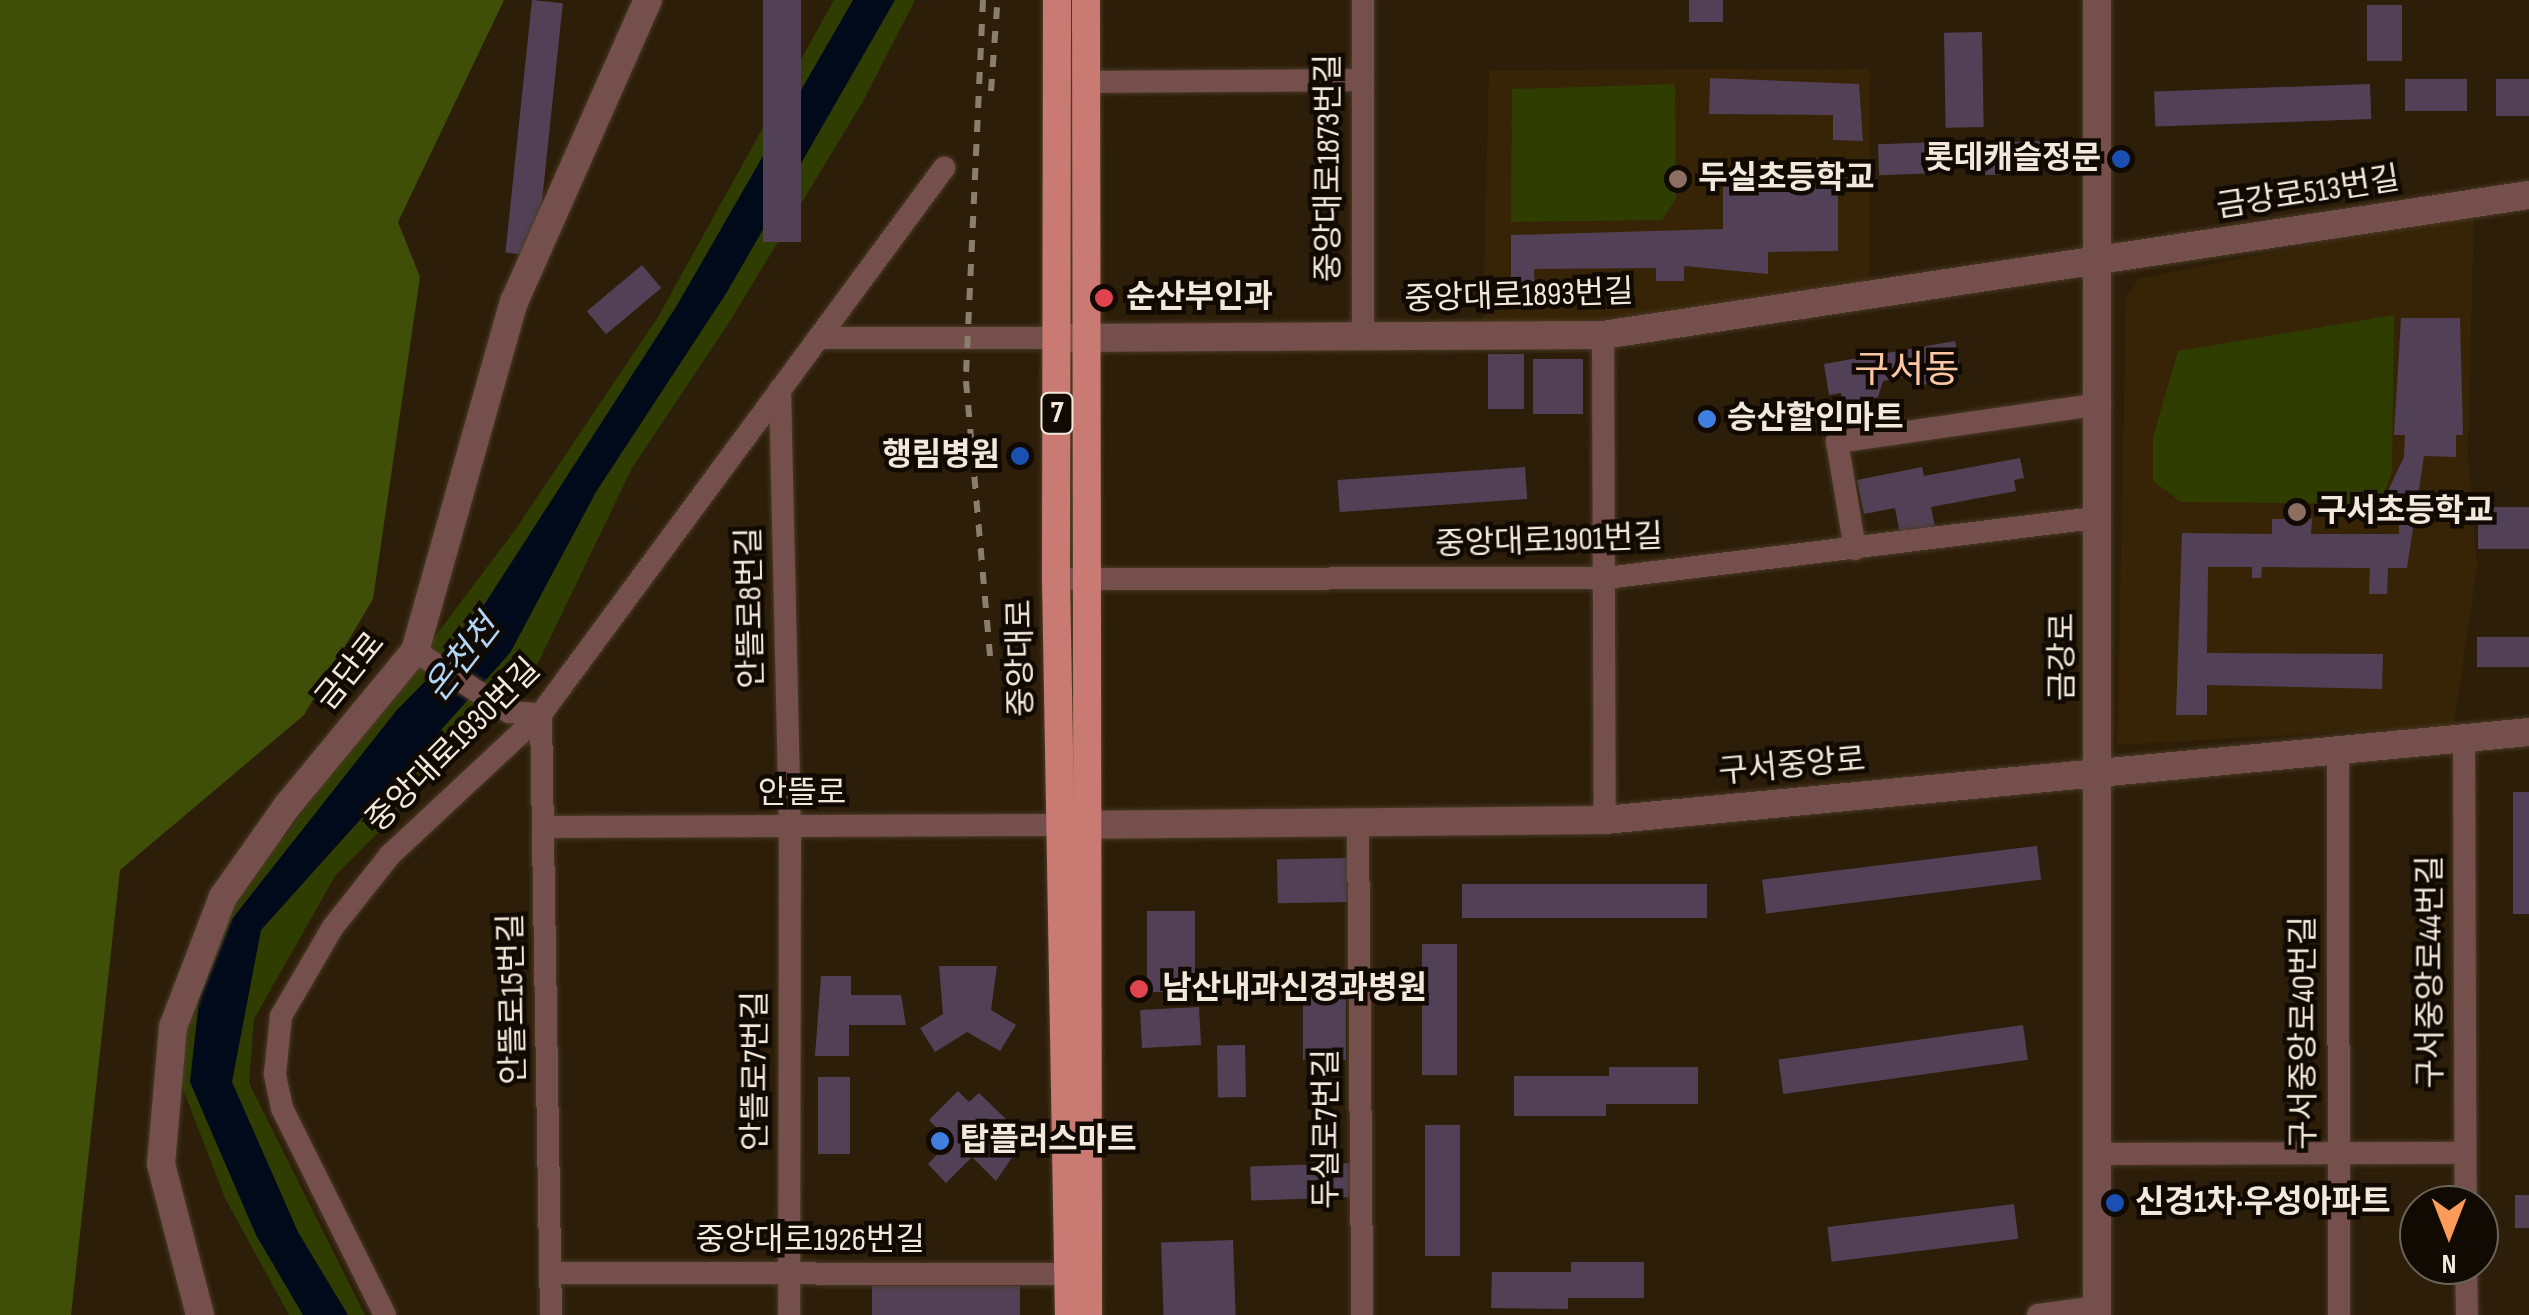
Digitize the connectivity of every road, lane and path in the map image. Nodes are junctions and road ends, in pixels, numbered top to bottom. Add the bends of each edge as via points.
1 (648, 0) edge
2 (1057, 0) edge
3 (1086, 0) edge
4 (1363, 0) edge
5 (2097, 0) edge
6 (1363, 80) junction
7 (1086, 82) junction
8 (944, 168) dead end
9 (2529, 195) edge
10 (2100, 264) junction
11 (1603, 335) junction
12 (1363, 336) junction
13 (820, 338) junction
14 (1056, 338) junction
15 (1086, 338) junction
16 (780, 389) junction
17 (2100, 404) junction
18 (2100, 517) junction
19 (1855, 549) junction
20 (1606, 578) junction
21 (1070, 579) junction
22 (424, 656) junction
23 (541, 714) junction
24 (2529, 732) edge
25 (2464, 738) junction
26 (2338, 750) junction
27 (2099, 773) junction
28 (1604, 820) junction
29 (1358, 823) junction
30 (1072, 825) junction
31 (790, 826) junction
32 (544, 828) junction
33 (2097, 1154) junction
34 (2337, 1154) junction
35 (2465, 1154) junction
36 (2466, 1185) edge
37 (551, 1273) junction
38 (790, 1274) junction
39 (1069, 1274) junction
40 (2466, 1285) edge
41 (2097, 1311) edge
42 (200, 1315) edge
43 (386, 1315) edge
44 (552, 1315) edge
45 (790, 1315) edge
46 (1069, 1315) edge
47 (1088, 1315) edge
48 (1362, 1315) edge
49 (2038, 1315) edge
50 (2339, 1315) edge
51 (2467, 1315) edge

1 - 22 street, 금단로 via 514,302
2 - 14 main road, 중앙대로 / 7
3 - 7 main road, 중앙대로 / 7
4 - 6 street, 중앙대로1873번길
5 - 10 street, 금강로
6 - 7 street
6 - 12 street, 중앙대로1873번길
7 - 15 main road, 중앙대로 / 7
8 - 13 street, 중앙대로1930번길
9 - 10 street, 금강로513번길
10 - 11 street, 중앙대로1893번길
10 - 17 street, 금강로
11 - 12 street, 중앙대로1893번길
11 - 20 street
12 - 15 street, 중앙대로1893번길
13 - 14 street
13 - 16 street, 중앙대로1930번길
14 - 15 street, 중앙대로1893번길
14 - 21 main road, 중앙대로 / 7
15 - 21 main road, 중앙대로 / 7
16 - 23 street, 중앙대로1930번길
16 - 31 street, 안뜰로8번길
17 - 18 street, 금강로
17 - 19 street via 1836,442
18 - 19 street, 중앙대로1901번길
18 - 27 street, 금강로
19 - 20 street, 중앙대로1901번길
20 - 21 street, 중앙대로1901번길
20 - 28 street
21 - 30 main road, 중앙대로 / 7
22 - 23 street via 509,712
22 - 42 street, 금단로 via 288,804 223,897 172,1027 161,1164
23 - 32 street, 안뜰로15번길
23 - 43 street, 중앙대로1930번길 via 390,856 333,927 281,1016 276,1074 282,1108
24 - 25 street, 구서중앙로
25 - 26 street, 구서중앙로
25 - 35 street, 구서중앙로44번길
26 - 27 street, 구서중앙로
26 - 34 street, 구서중앙로40번길
27 - 28 street, 구서중앙로
27 - 33 street, 금강로
28 - 29 street, 구서중앙로
29 - 30 street, 구서중앙로
29 - 48 street, 두실로7번길
30 - 31 street, 안뜰로
30 - 39 main road, 중앙대로 / 7
30 - 47 main road, 중앙대로 / 7
31 - 32 street, 안뜰로
31 - 38 street, 안뜰로7번길
32 - 37 street, 안뜰로15번길
33 - 34 street
33 - 41 street, 금강로
34 - 35 street
34 - 50 street, 구서중앙로40번길
35 - 36 street, 구서중앙로44번길
37 - 38 street, 중앙대로1926번길
37 - 44 street, 안뜰로15번길
38 - 39 street, 중앙대로1926번길
38 - 45 street, 안뜰로7번길
39 - 46 main road, 중앙대로 / 7
40 - 51 street
41 - 49 street

